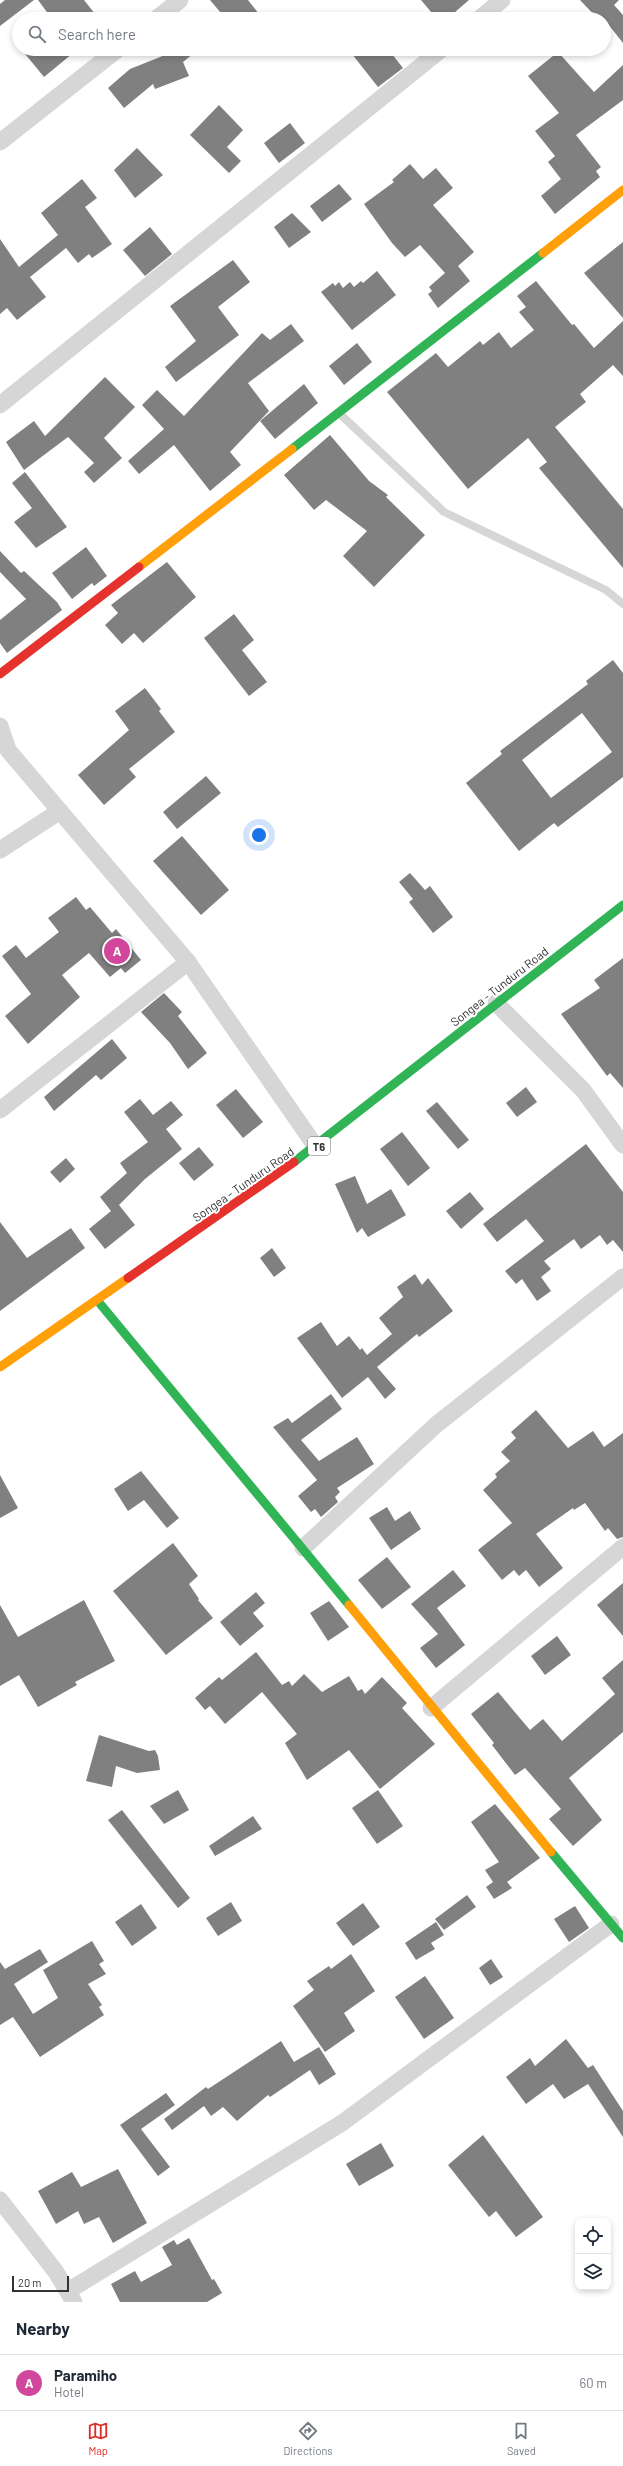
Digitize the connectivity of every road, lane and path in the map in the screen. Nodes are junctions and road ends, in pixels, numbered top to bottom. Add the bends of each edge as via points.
1 (180, 0) edge
2 (502, 0) edge
3 (165, 12) edge
4 (487, 12) edge
5 (109, 56) edge
6 (433, 56) edge
7 (0, 142) edge
8 (623, 190) edge
9 (0, 405) edge
10 (339, 413) junction
11 (623, 604) edge
12 (0, 674) edge
13 (0, 726) edge
14 (60, 812) junction
15 (0, 850) edge
16 (623, 905) edge
17 (188, 962) junction
18 (496, 1003) junction
19 (0, 1110) edge
20 (623, 1145) edge
21 (316, 1147) junction
22 (623, 1278) edge
23 (97, 1300) junction
24 (0, 1368) edge
25 (623, 1547) edge
26 (303, 1548) junction
27 (430, 1708) junction
28 (612, 1924) junction
29 (623, 1938) edge
30 (0, 2200) edge
31 (71, 2297) edge

1 - 3 street
2 - 4 street
5 - 7 street
6 - 9 street
8 - 10 main road
10 - 11 lane via 444,512 606,590
10 - 12 main road
13 - 14 street via 8,750
14 - 15 street
14 - 17 street
16 - 18 main road, Songea - Tunduru Road / T6
17 - 19 street
17 - 21 street
18 - 20 street via 583,1090
18 - 21 main road, Songea - Tunduru Road / T6
21 - 23 main road, Songea - Tunduru Road / T6
22 - 26 street via 437,1424
23 - 24 main road, Songea - Tunduru Road / T6
23 - 26 main road
25 - 27 street
26 - 27 main road
27 - 28 main road
28 - 29 main road
28 - 31 street via 342,2123
30 - 31 street via 56,2272

